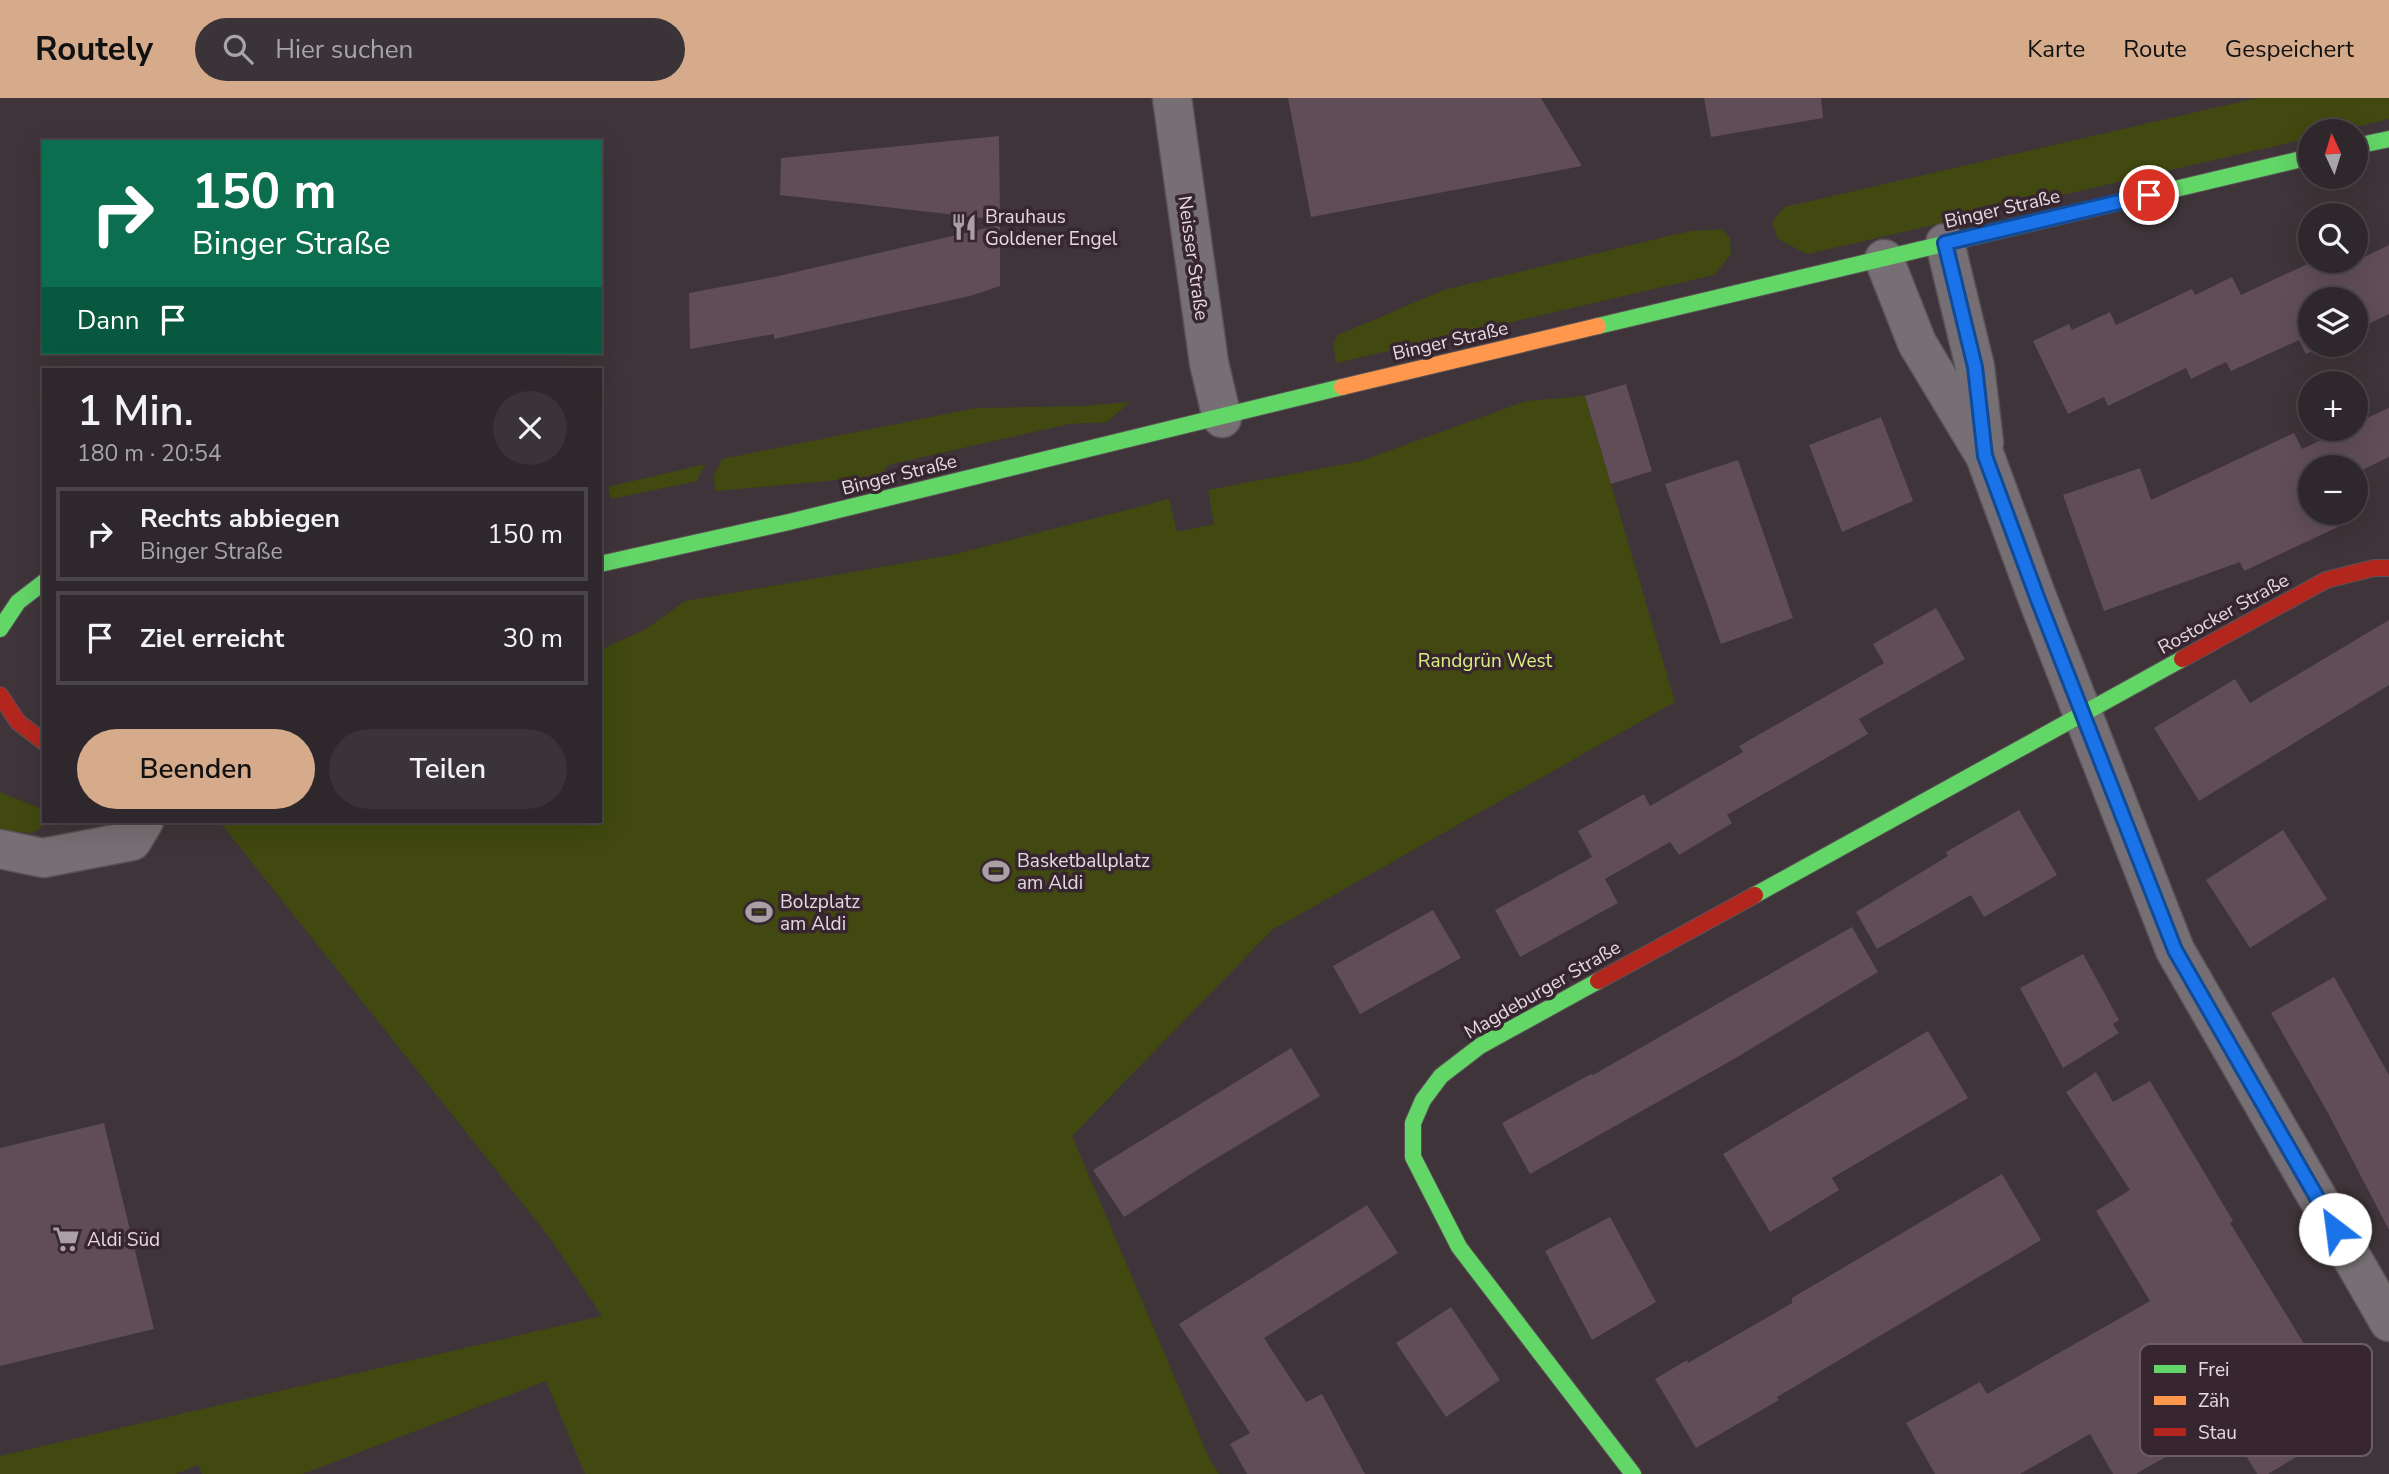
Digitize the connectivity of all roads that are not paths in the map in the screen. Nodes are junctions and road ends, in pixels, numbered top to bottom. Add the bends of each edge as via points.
1 (1172, 98) edge
2 (2389, 139) edge
3 (2368, 143) edge
4 (2298, 160) edge
5 (1945, 243) junction
6 (1884, 259) junction
7 (1222, 418) junction
8 (1985, 456) junction
9 (602, 564) edge
10 (2389, 568) edge
11 (42, 583) edge
12 (0, 629) edge
13 (0, 695) edge
14 (2084, 715) junction
15 (0, 724) edge
16 (24, 729) junction
17 (42, 741) edge
18 (131, 827) edge
19 (0, 849) edge
20 (2389, 1322) edge
21 (1633, 1474) edge

1 - 7 street, Neisser Straße via 1209,363
2 - 3 main road
4 - 5 main road, Binger Straße
5 - 6 main road, Binger Straße
5 - 8 street via 1975,367
6 - 7 main road, Binger Straße
6 - 8 street via 1917,343
7 - 9 main road, Binger Straße
8 - 14 street
10 - 14 main road, Rostocker Straße via 2326,580
11 - 12 main road via 22,596
13 - 16 main road
14 - 20 street via 2175,950
14 - 21 main road, Magdeburger Straße via 1480,1046 1441,1076 1423,1100 1413,1123 1413,1157 1459,1247
15 - 16 main road
16 - 17 main road
18 - 19 street via 43,858

